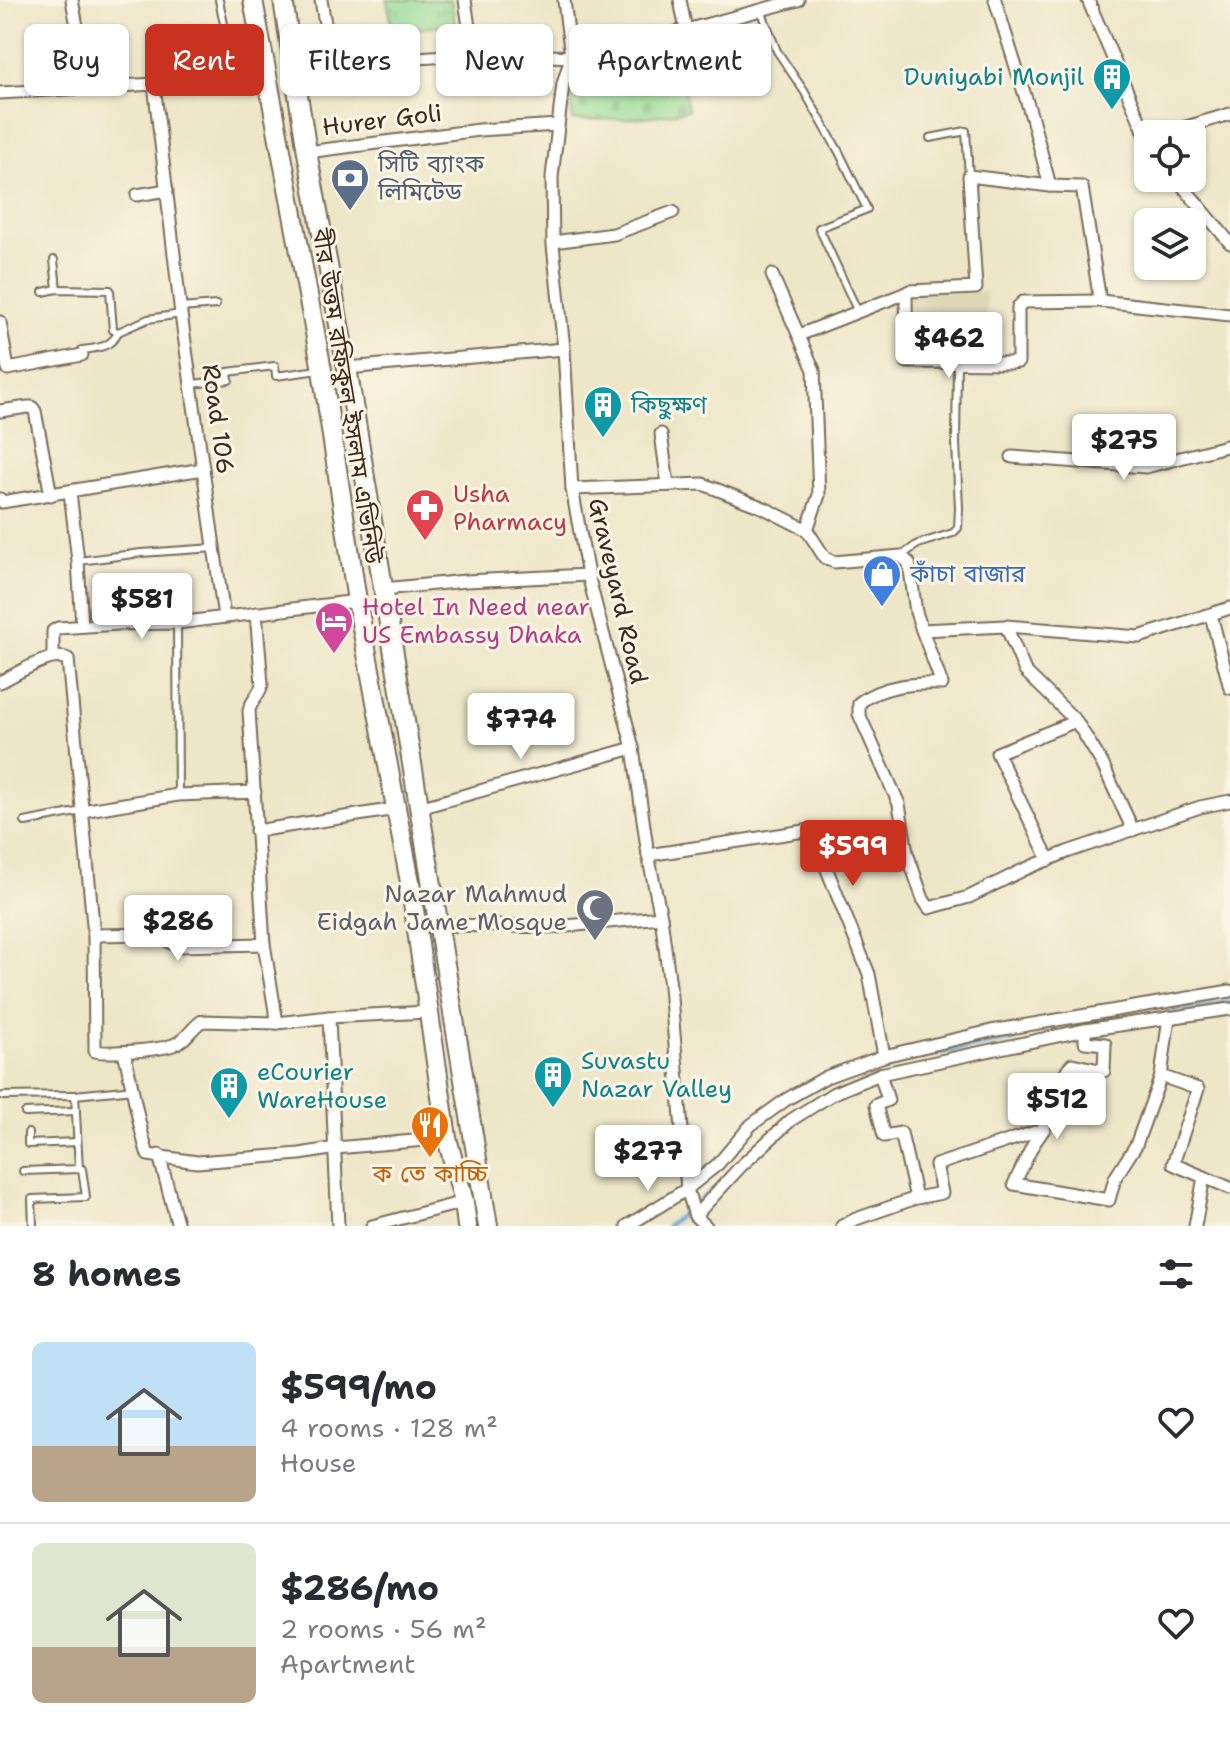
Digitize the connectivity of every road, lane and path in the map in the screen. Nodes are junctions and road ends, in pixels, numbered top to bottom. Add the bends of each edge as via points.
1 (72, 0) edge
2 (219, 0) edge
3 (253, 0) edge
4 (283, 0) edge
5 (321, 0) edge
6 (465, 0) edge
7 (564, 0) edge
8 (680, 0) edge
9 (798, 0) edge
10 (995, 0) edge
11 (1088, 0) edge
12 (761, 10) junction
13 (77, 24) edge
14 (224, 24) edge
15 (287, 24) edge
16 (325, 24) edge
17 (469, 24) edge
18 (685, 24) edge
19 (708, 24) edge
20 (569, 41) edge
21 (569, 64) edge
22 (264, 76) edge
23 (267, 76) junction
24 (24, 91) edge
25 (0, 93) edge
26 (155, 96) edge
27 (298, 96) edge
28 (1230, 114) edge
29 (1140, 120) edge
30 (1206, 121) edge
31 (558, 125) junction
32 (930, 138) dead end
33 (307, 152) junction
34 (969, 176) junction
35 (1050, 186) junction
36 (167, 190) junction
37 (1188, 192) edge
38 (137, 195) dead end
39 (673, 212) dead end
40 (553, 242) junction
41 (1230, 243) edge
42 (54, 260) dead end
43 (772, 275) dead end
44 (57, 289) junction
45 (43, 292) dead end
46 (906, 293) junction
47 (1100, 301) junction
48 (216, 305) dead end
49 (181, 311) junction
50 (858, 312) junction
51 (1230, 315) edge
52 (0, 322) edge
53 (118, 332) junction
54 (799, 335) junction
55 (564, 349) junction
56 (82, 355) joint
57 (957, 362) junction
58 (347, 368) junction
59 (322, 370) junction
60 (192, 384) junction
61 (0, 411) edge
62 (661, 434) dead end
63 (1230, 445) edge
64 (1012, 457) dead end
65 (203, 469) junction
66 (668, 485) junction
67 (572, 489) junction
68 (70, 492) junction
69 (51, 495) junction
70 (0, 499) edge
71 (807, 530) junction
72 (215, 548) junction
73 (901, 556) junction
74 (78, 561) junction
75 (588, 575) junction
76 (383, 589) junction
77 (357, 601) junction
78 (1230, 608) edge
79 (256, 613) junction
80 (1211, 615) junction
81 (224, 617) junction
82 (177, 623) junction
83 (82, 626) junction
84 (1006, 626) junction
85 (922, 630) junction
86 (53, 657) junction
87 (0, 682) edge
88 (1230, 688) edge
89 (1076, 721) junction
90 (633, 748) junction
91 (255, 792) junction
92 (178, 795) junction
93 (1230, 801) edge
94 (419, 808) junction
95 (396, 809) junction
96 (82, 811) junction
97 (25, 822) dead end
98 (1133, 830) junction
99 (256, 831) junction
100 (648, 855) junction
101 (1049, 860) junction
102 (661, 917) junction
103 (438, 925) junction
104 (94, 935) junction
105 (264, 944) junction
106 (1230, 991) edge
107 (1230, 1009) edge
108 (428, 1012) junction
109 (329, 1017) junction
110 (1169, 1017) junction
111 (277, 1023) junction
112 (1085, 1030) junction
113 (124, 1052) junction
114 (884, 1056) junction
115 (880, 1074) junction
116 (1161, 1076) junction
117 (826, 1077) junction
118 (134, 1089) junction
119 (834, 1093) junction
120 (75, 1095) junction
121 (3, 1096) dead end
122 (76, 1111) junction
123 (25, 1113) dead end
124 (1044, 1129) junction
125 (28, 1133) dead end
126 (447, 1138) junction
127 (77, 1142) junction
128 (336, 1148) junction
129 (159, 1155) junction
130 (79, 1169) junction
131 (23, 1171) dead end
132 (1204, 1177) junction
133 (1230, 1187) edge
134 (688, 1192) junction
135 (916, 1198) junction
136 (464, 1202) junction
137 (694, 1214) junction
138 (867, 1221) edge
139 (33, 1226) edge
140 (178, 1226) edge
141 (338, 1226) edge
142 (372, 1226) edge
143 (467, 1226) edge
144 (488, 1226) edge
145 (627, 1226) edge
146 (706, 1226) edge
147 (842, 1226) edge
148 (1195, 1226) edge

1 - 13 street
2 - 14 lane
3 - 23 main road, বীর উত্তম রফিকুল ইসলাম এভিনিউ
4 - 15 main road, বীর উত্তম রফিকুল ইসলাম এভিনিউ
5 - 16 street
6 - 17 street
7 - 20 street, Graveyard Road
8 - 18 street
9 - 12 street
10 - 35 street
11 - 29 street
12 - 19 street
12 - 50 lane via 777,51 867,209 819,228
21 - 31 street, Graveyard Road
22 - 23 street
23 - 59 main road, বীর উত্তম রফিকুল ইসলাম এভিনিউ
24 - 25 street
26 - 36 street, Road 106
27 - 33 main road, বীর উত্তম রফিকুল ইসলাম এভিনিউ
28 - 30 street
31 - 33 street, Hurer Goli
31 - 40 street, Graveyard Road
32 - 34 lane via 966,131
33 - 58 main road, বীর উত্তম রফিকুল ইসলাম এভিনিউ
34 - 35 street
34 - 46 street via 976,288
35 - 47 street via 1082,187
36 - 38 street
36 - 49 street, Road 106
37 - 41 street
39 - 40 street via 614,234
40 - 55 street, Graveyard Road
42 - 44 lane
43 - 54 street
44 - 45 lane
44 - 53 lane via 110,290 111,320
46 - 50 street
46 - 57 street via 907,362
47 - 51 street
47 - 57 street via 1023,302 1018,307 1018,362
48 - 49 lane
49 - 53 lane
49 - 60 street, Road 106
50 - 54 street
52 - 56 street via 8,369
53 - 56 lane via 102,348 82,350
54 - 71 street via 814,370 817,429 819,495
55 - 58 street
55 - 67 street, Graveyard Road
57 - 73 lane via 958,528
58 - 76 main road, বীর উত্তম রফিকুল ইসলাম এভিনিউ
59 - 60 lane via 276,376 275,366 228,372 229,380
59 - 77 main road, বীর উত্তম রফিকুল ইসলাম এভিনিউ
60 - 65 street, Road 106
61 - 69 street via 35,411
62 - 66 street
63 - 64 street via 1146,467
65 - 68 street
65 - 72 street, Road 106
66 - 67 street
66 - 71 street via 703,484
67 - 75 street, Graveyard Road
68 - 69 street
68 - 74 street
69 - 70 street
71 - 73 street via 825,558 834,562
72 - 74 lane
72 - 81 street, Road 106
73 - 85 street via 909,563
74 - 83 street
75 - 76 street
75 - 90 street, Graveyard Road
76 - 94 main road, বীর উত্তম রফিকুল ইসলাম এভিনিউ
77 - 79 street
77 - 95 main road, বীর উত্তম রফিকুল ইসলাম এভিনিউ
78 - 80 street
79 - 81 street
79 - 91 street via 262,684 249,711
80 - 84 street via 1139,637
80 - 88 street
81 - 82 street
82 - 83 street
82 - 92 lane
83 - 86 street via 53,631
84 - 85 street
84 - 89 street via 1025,671
85 - 101 street via 942,684 914,683 869,696 859,703 859,714 899,804 907,853 923,899 929,908 969,897
86 - 87 street
86 - 96 street via 68,659
89 - 98 street
89 - 101 street via 997,753
90 - 94 street
90 - 100 street, Graveyard Road
91 - 92 street
91 - 99 street
92 - 96 street
93 - 98 street
94 - 103 main road, বীর উত্তম রফিকুল ইসলাম এভিনিউ
95 - 99 street
95 - 108 main road, বীর উত্তম রফিকুল ইসলাম এভিনিউ
96 - 97 lane
96 - 104 street
98 - 101 street
99 - 105 street
100 - 102 street, Graveyard Road
100 - 114 street via 811,830 869,974
102 - 103 street via 556,927
102 - 134 street, Graveyard Road
103 - 144 main road, বীর উত্তম রফিকুল ইসলাম এভিনিউ
104 - 105 street via 156,934 177,946
104 - 113 street via 95,1051
105 - 111 street
106 - 114 street via 991,1031
107 - 110 street
108 - 109 street
108 - 126 main road, বীর উত্তম রফিকুল ইসলাম এভিনিউ
109 - 111 street
109 - 128 street
110 - 112 street
110 - 116 street
111 - 113 street via 202,1021 173,1045
112 - 115 street
112 - 124 street via 1085,1042 1105,1044 1104,1071 1072,1064 1051,1091
113 - 118 street
114 - 117 street
115 - 119 street
115 - 135 street via 888,1100 876,1105 884,1136 901,1133
116 - 124 street via 1109,1200 1014,1184
116 - 132 street via 1198,1089 1173,1164
117 - 119 street
117 - 134 street via 751,1125
118 - 120 lane
118 - 129 street via 148,1155
119 - 137 street via 791,1120
120 - 121 lane
120 - 122 lane
122 - 123 lane
122 - 127 lane
124 - 135 street via 936,1165 942,1193
125 - 127 lane via 28,1144
126 - 128 street
126 - 136 main road, বীর উত্তম রফিকুল ইসলাম এভিনিউ
127 - 130 lane
128 - 129 street via 197,1162
128 - 141 street
129 - 140 street
130 - 131 lane
130 - 139 lane via 86,1197 32,1199
132 - 133 street
132 - 148 street
134 - 137 street, Graveyard Road
134 - 145 street
135 - 138 street
136 - 142 street
136 - 143 main road, বীর উত্তম রফিকুল ইসলাম এভিনিউ
137 - 146 street
138 - 147 street

